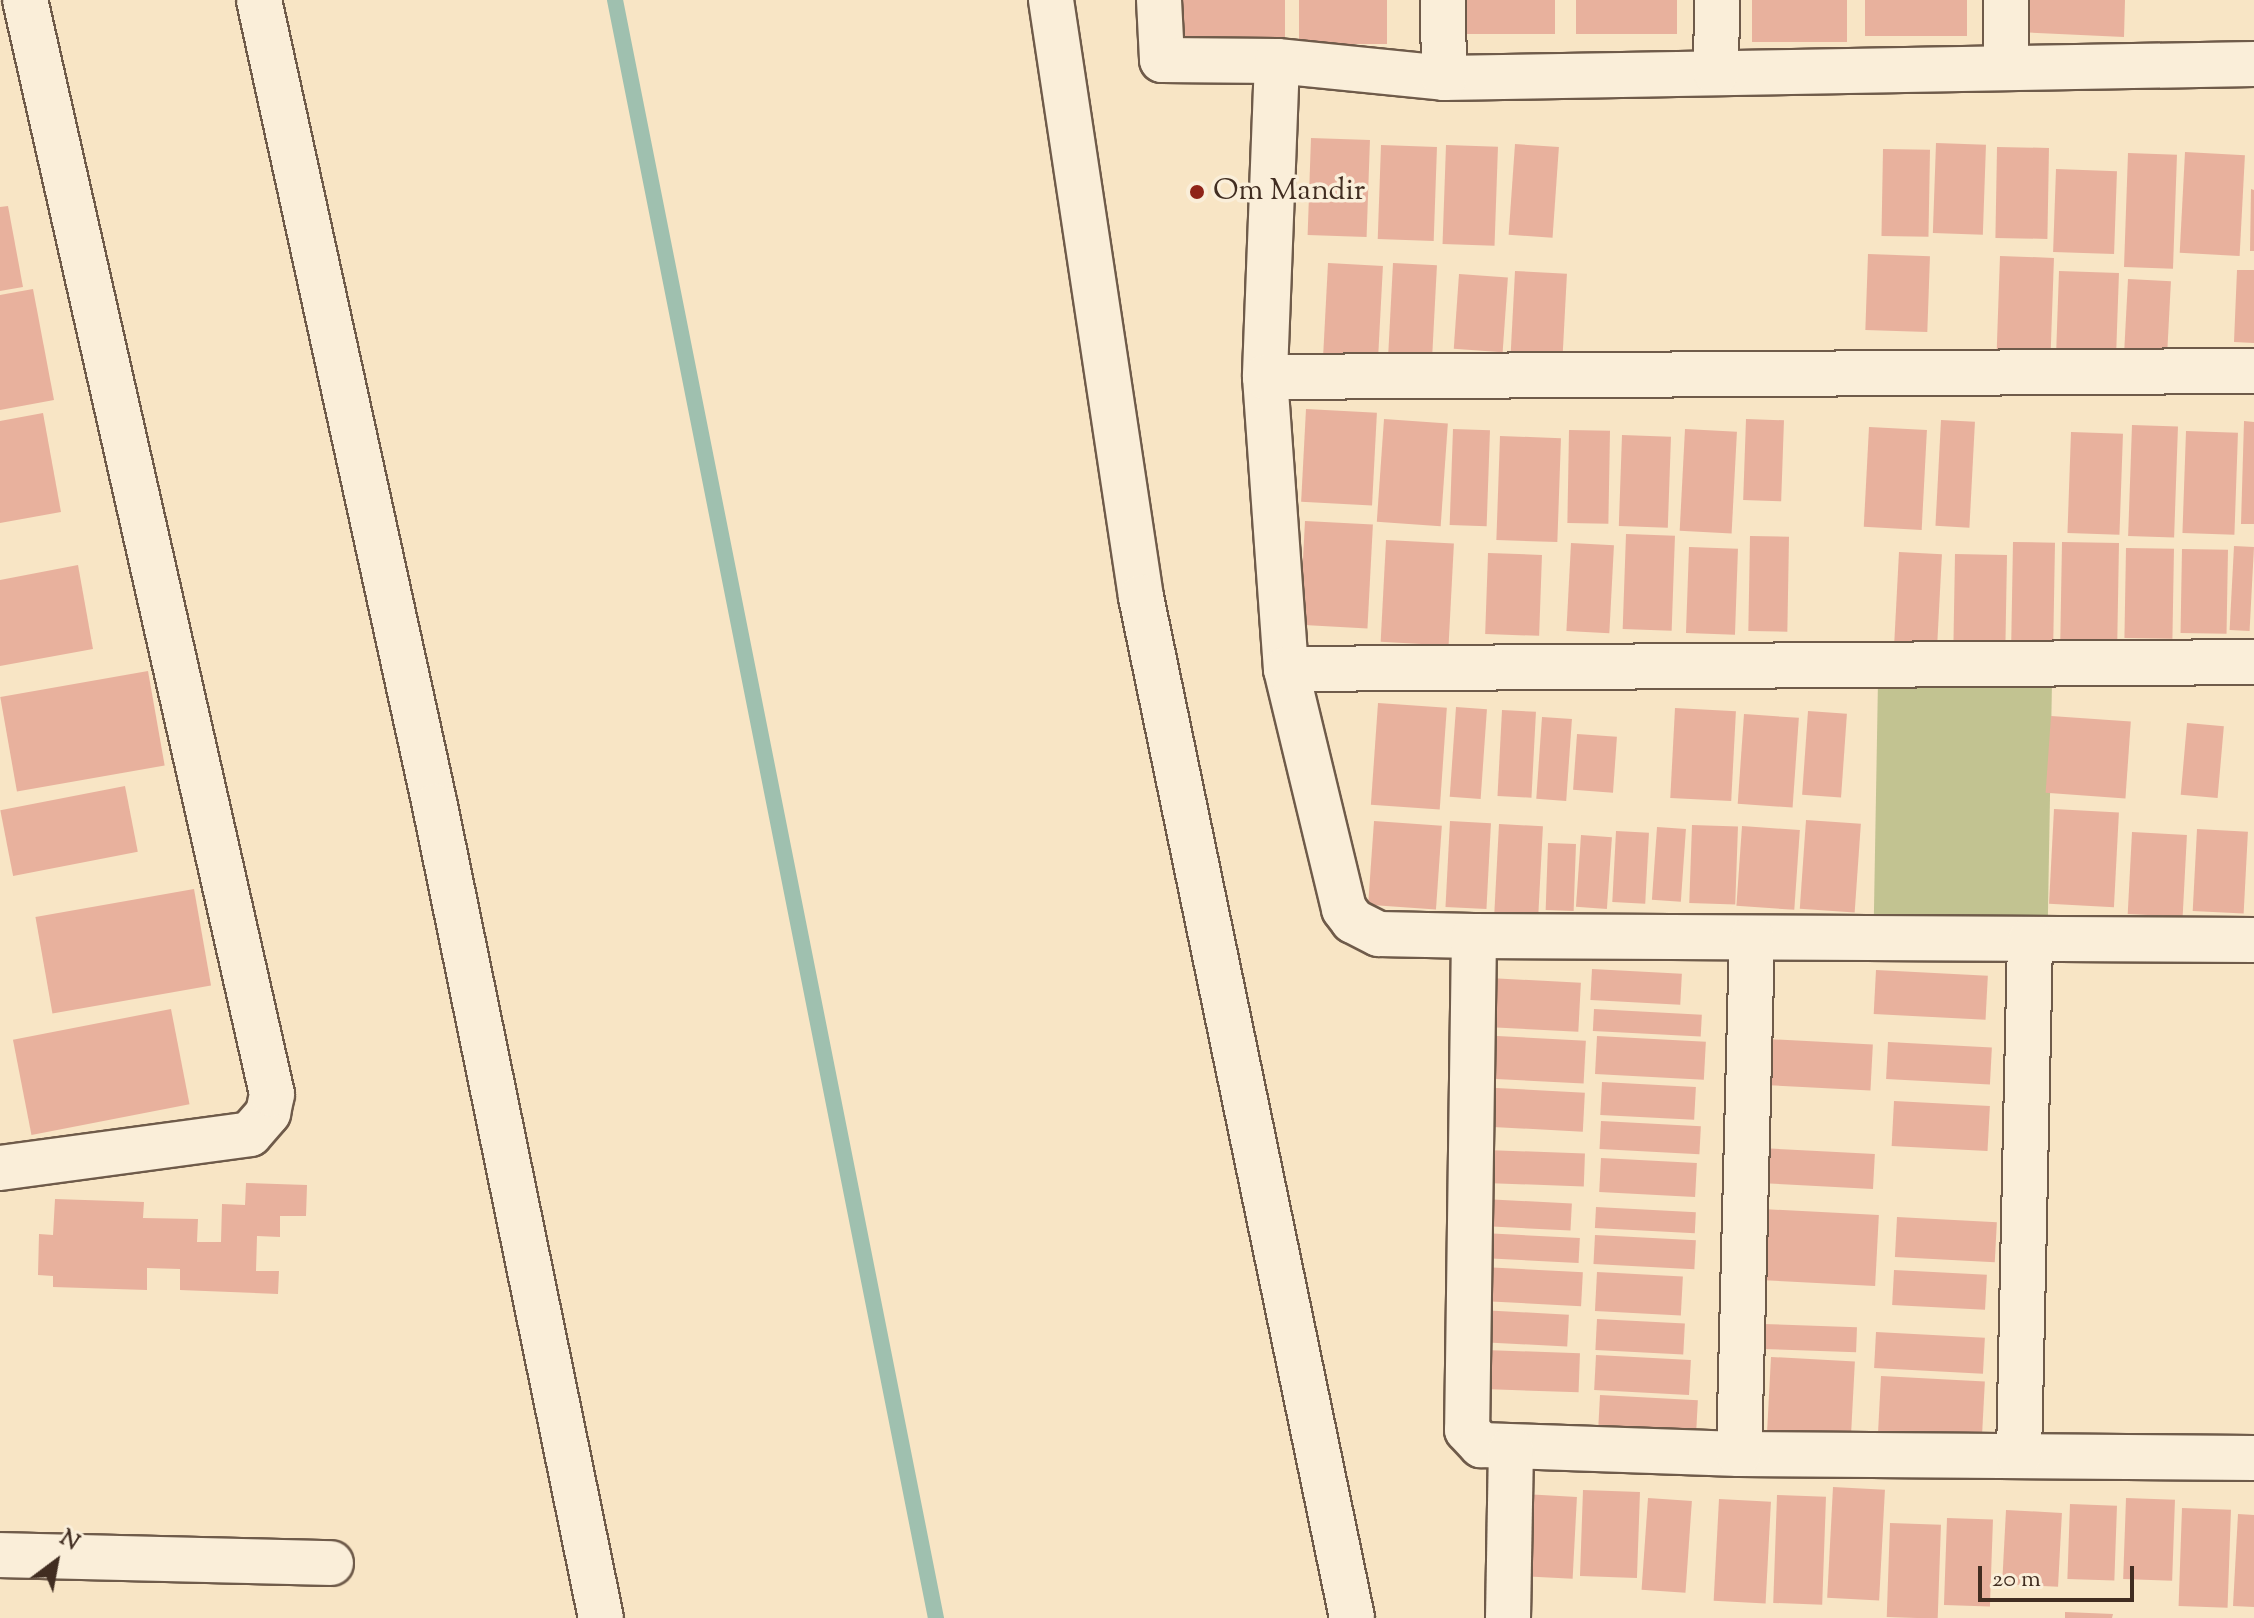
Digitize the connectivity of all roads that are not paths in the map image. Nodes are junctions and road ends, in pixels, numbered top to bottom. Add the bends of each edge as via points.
1 (25, 0) edge
2 (259, 0) edge
3 (1051, 0) edge
4 (1159, 0) edge
5 (1443, 0) edge
6 (1717, 0) edge
7 (2006, 0) edge
8 (1277, 61) junction
9 (2254, 64) edge
10 (2006, 68) junction
11 (1716, 73) junction
12 (1444, 78) junction
13 (2254, 371) edge
14 (1265, 377) junction
15 (2254, 662) edge
16 (1286, 669) junction
17 (1474, 936) junction
18 (1752, 938) junction
19 (2030, 940) junction
20 (2254, 940) edge
21 (0, 1168) edge
22 (1511, 1449) junction
23 (1739, 1454) junction
24 (2019, 1456) junction
25 (2254, 1458) edge
26 (0, 1555) edge
27 (331, 1563) dead end
28 (601, 1618) edge
29 (1352, 1618) edge
30 (1508, 1618) edge

1 - 21 street via 272,1094 268,1113 250,1134
2 - 28 street via 435,806
3 - 29 street via 1141,597
4 - 8 street via 1162,60
5 - 12 street
6 - 11 street
7 - 10 street
8 - 12 street
8 - 14 street
9 - 10 street
10 - 11 street
11 - 12 street
13 - 14 street
14 - 16 street
15 - 16 street
16 - 17 street via 1344,909 1353,921 1379,934
17 - 18 street
17 - 22 street via 1467,1430 1481,1445
18 - 19 street
18 - 23 street
19 - 20 street
19 - 24 street
22 - 23 street
22 - 30 street
23 - 24 street
24 - 25 street
26 - 27 street

